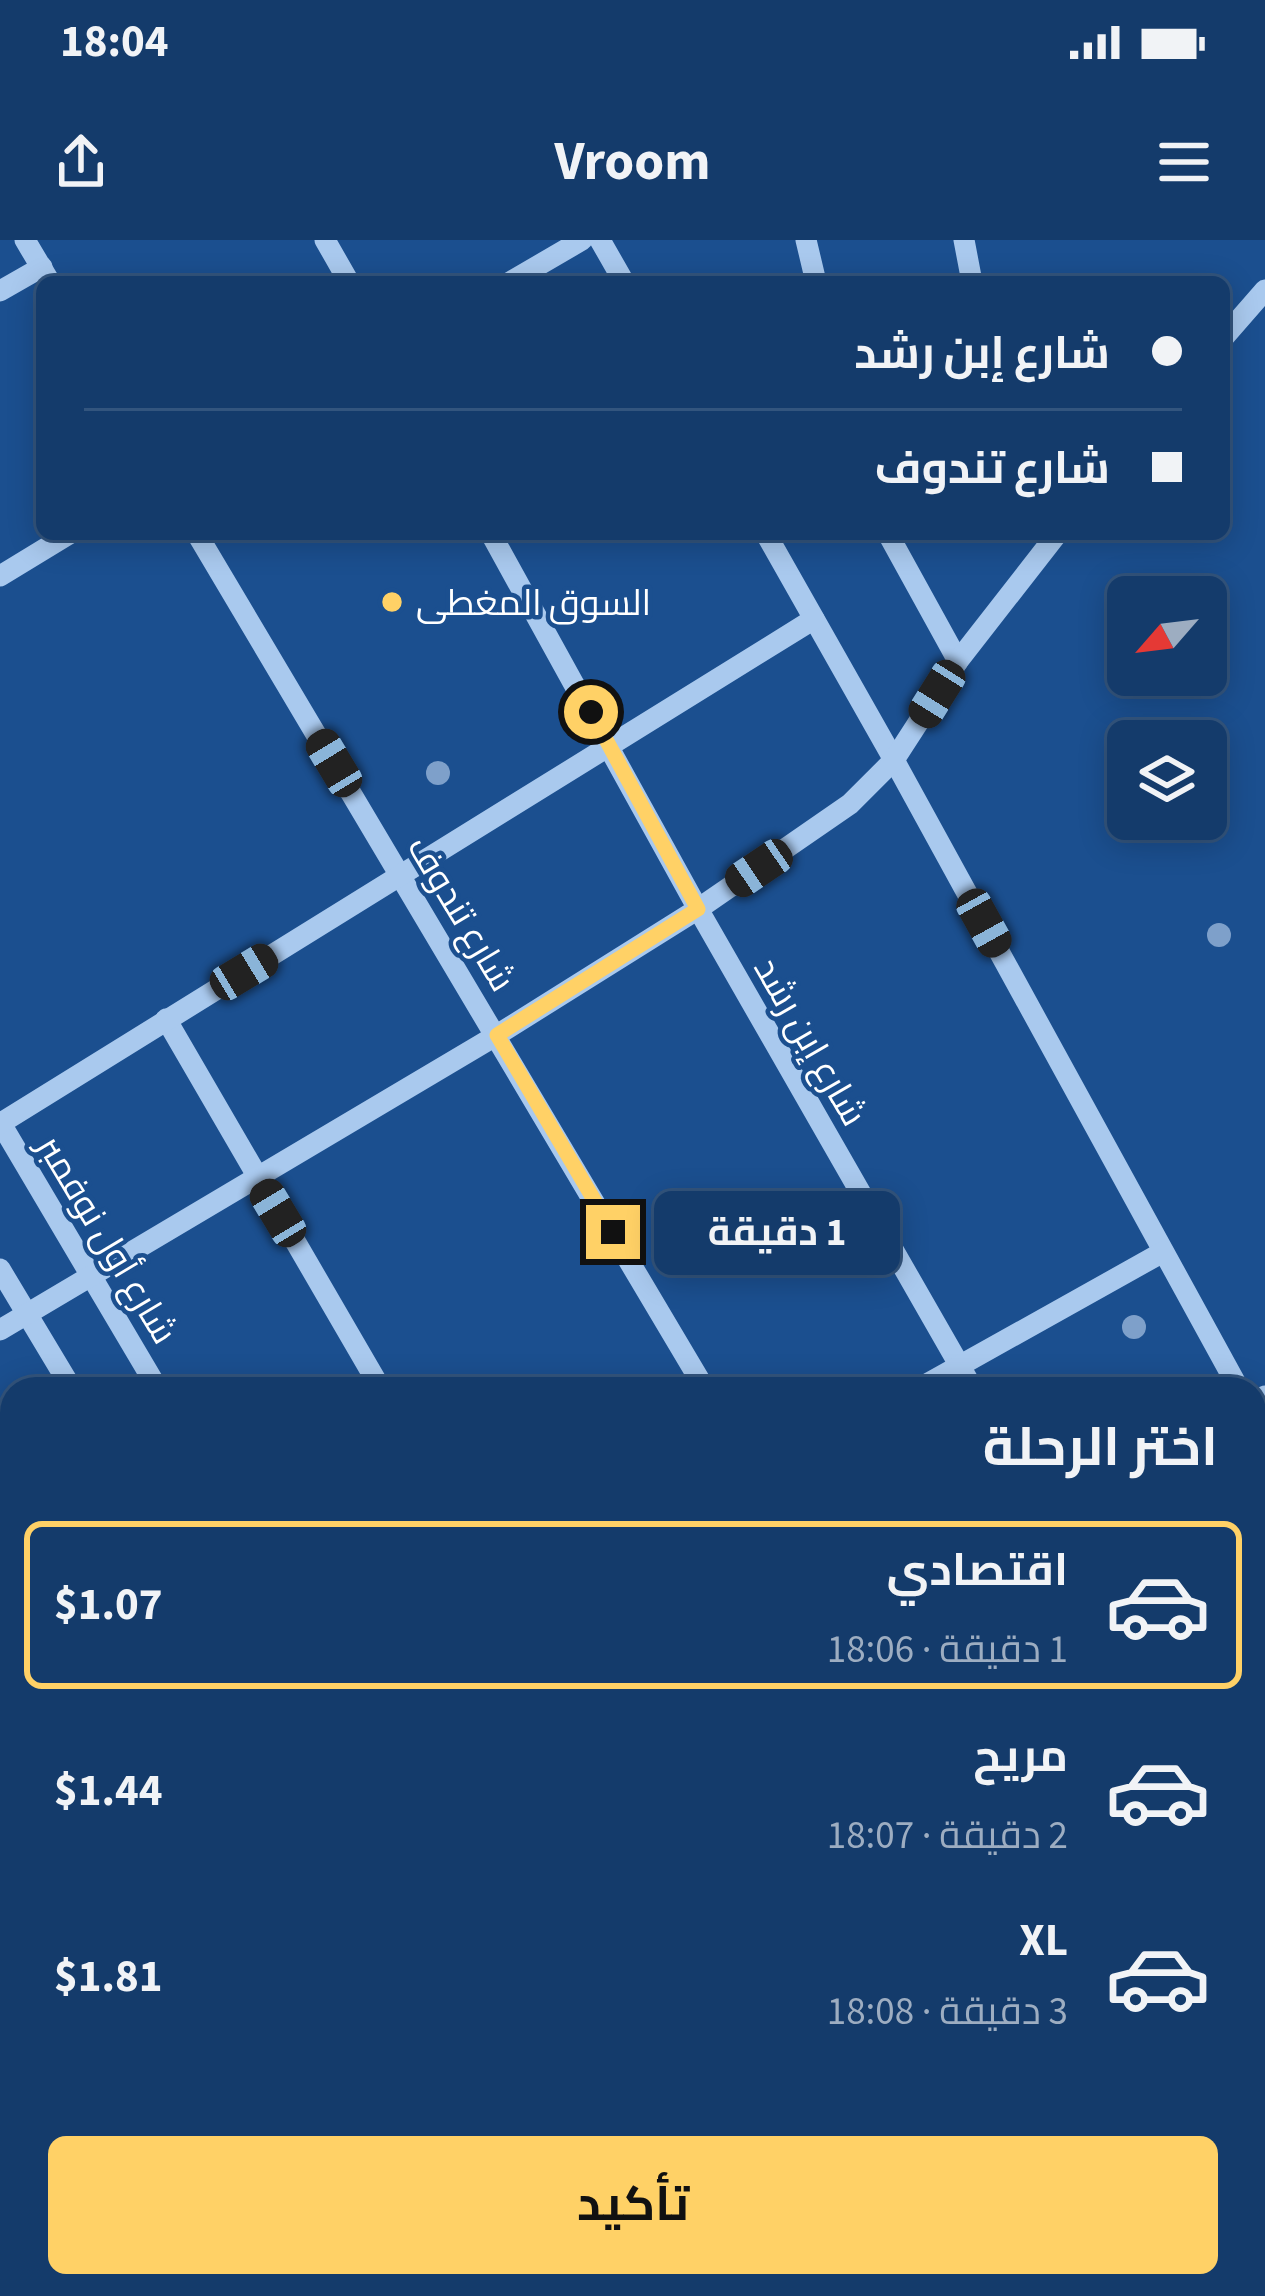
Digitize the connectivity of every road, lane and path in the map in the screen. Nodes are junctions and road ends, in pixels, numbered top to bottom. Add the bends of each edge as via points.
1 (25, 240) edge
2 (326, 240) edge
3 (582, 240) edge
4 (600, 240) edge
5 (806, 240) edge
6 (964, 240) edge
7 (46, 274) edge
8 (347, 276) edge
9 (520, 276) edge
10 (621, 276) edge
11 (815, 276) edge
12 (971, 276) edge
13 (36, 278) edge
14 (1265, 290) edge
15 (0, 291) edge
16 (1230, 330) edge
17 (59, 540) edge
18 (201, 540) edge
19 (494, 540) edge
20 (769, 540) edge
21 (891, 540) edge
22 (1052, 540) edge
23 (0, 576) edge
24 (814, 620) junction
25 (958, 661) junction
26 (611, 748) junction
27 (895, 760) junction
28 (402, 878) junction
29 (698, 909) junction
30 (166, 1019) junction
31 (497, 1035) junction
32 (0, 1122) edge
33 (257, 1178) junction
34 (1163, 1252) junction
35 (0, 1269) edge
36 (91, 1274) junction
37 (26, 1313) junction
38 (0, 1330) edge
39 (959, 1366) junction
40 (65, 1377) edge
41 (151, 1377) edge
42 (374, 1377) edge
43 (698, 1377) edge
44 (939, 1377) edge
45 (966, 1377) edge
46 (1232, 1377) edge

1 - 7 street
2 - 8 street
3 - 9 street
4 - 10 street
5 - 11 street
6 - 12 street
13 - 15 street
14 - 16 street
17 - 23 street
18 - 28 street, شارع تندوف
19 - 26 street, شارع إبن رشد
20 - 24 street
21 - 25 street
22 - 25 street
24 - 26 street
24 - 27 street
25 - 27 street
26 - 28 street
26 - 29 street, شارع إبن رشد
27 - 29 street via 850,804
27 - 34 street
28 - 30 street
28 - 31 street, شارع تندوف
29 - 31 street
29 - 39 street, شارع إبن رشد
30 - 32 street
30 - 33 street
31 - 33 street
31 - 43 street, شارع تندوف
32 - 36 street, شارع أول نوفمبر
33 - 36 street
33 - 42 street
34 - 39 street
34 - 46 street
35 - 37 street
36 - 37 street
36 - 41 street, شارع أول نوفمبر
37 - 38 street
37 - 40 street
39 - 44 street
39 - 45 street, شارع إبن رشد

